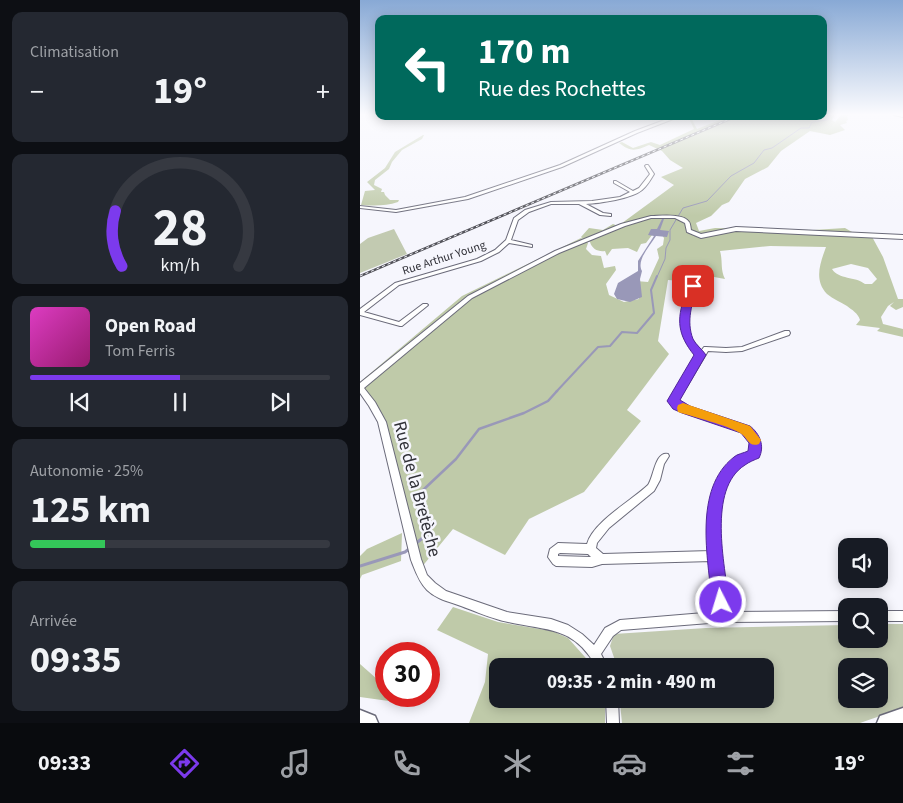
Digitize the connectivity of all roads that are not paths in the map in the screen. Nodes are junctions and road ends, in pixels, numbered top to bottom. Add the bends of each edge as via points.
1 (599, 149) edge
2 (647, 166) dead end
3 (616, 182) dead end
4 (634, 193) junction
5 (581, 202) junction
6 (360, 207) edge
7 (609, 214) dead end
8 (903, 237) edge
9 (508, 241) junction
10 (530, 246) dead end
11 (693, 286) dead end
12 (425, 305) dead end
13 (360, 313) edge
14 (787, 333) dead end
15 (700, 355) junction
16 (360, 387) edge
17 (665, 456) dead end
18 (591, 549) junction
19 (716, 556) junction
20 (602, 559) junction
21 (838, 616) edge
22 (888, 616) edge
23 (903, 616) edge
24 (722, 617) junction
25 (595, 653) junction
26 (598, 658) edge
27 (612, 708) edge
28 (903, 718) edge
29 (360, 720) edge
30 (368, 723) edge
31 (613, 723) edge
32 (887, 723) edge

1 - 6 street via 490,191 447,202 396,211
2 - 4 street, Rue Arthur Young via 652,174
3 - 4 street
4 - 5 street, Rue Arthur Young via 607,201
5 - 7 street via 602,214
5 - 9 street, Rue Arthur Young via 551,203 527,211 516,219
8 - 16 street via 736,229 701,236 688,231 687,222 677,218 651,217 557,252 470,296
9 - 10 street
9 - 13 street, Rue Arthur Young via 498,251 479,260 397,284
11 - 15 street via 684,311 688,340
12 - 13 street via 400,324
14 - 15 street via 742,349 706,349
15 - 19 street via 674,401 677,406 746,429 755,443 754,454 731,468 717,495 712,523
16 - 25 street, Rue de la Bretèche via 382,422 424,578 443,595 507,617 568,630
17 - 18 street via 658,466 653,486 598,533
18 - 20 street
18 - 20 street via 558,548 553,557 556,561 592,562
19 - 20 street
19 - 24 street
21 - 24 street
22 - 23 street
24 - 25 street via 620,625 609,632
25 - 26 street, Rue de la Bretèche
27 - 31 street
28 - 32 highway
29 - 30 highway

